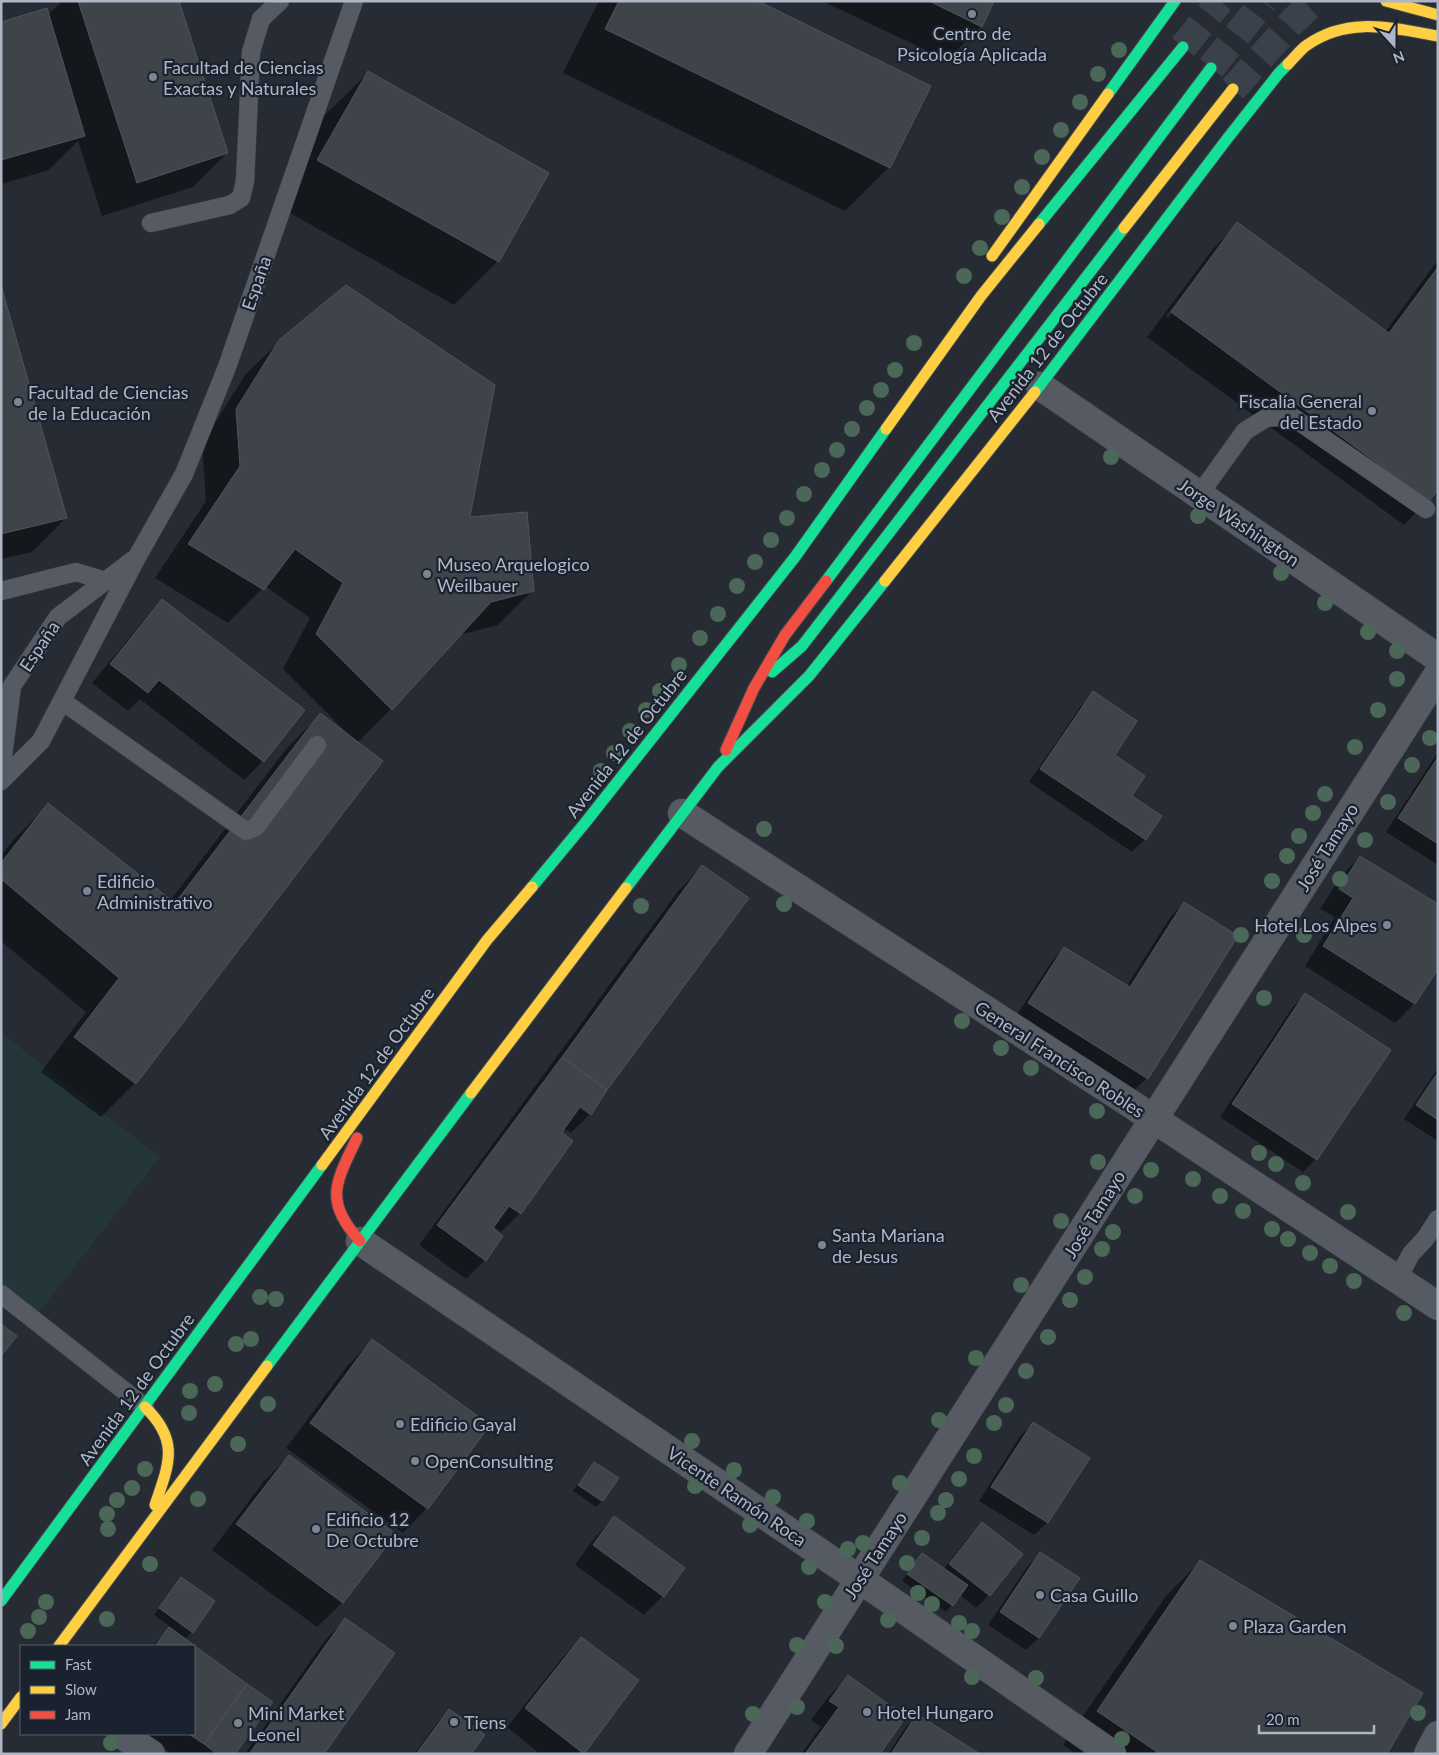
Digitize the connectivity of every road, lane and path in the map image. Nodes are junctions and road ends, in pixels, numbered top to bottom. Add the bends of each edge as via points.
1 (280, 1) edge
2 (354, 1) edge
3 (1175, 1) edge
4 (1386, 1) edge
5 (1438, 15) edge
6 (1438, 36) edge
7 (1183, 47) tunnel mouth
8 (1211, 68) tunnel mouth
9 (1233, 89) tunnel mouth
10 (151, 223) dead end
11 (984, 266) dead end
12 (1040, 386) junction
13 (1200, 495) junction
14 (815, 508) dead end
15 (1426, 509) dead end
16 (138, 557) junction
17 (795, 558) junction
18 (106, 581) junction
19 (1, 591) edge
20 (1438, 658) edge
21 (1438, 674) edge
22 (7, 683) edge
23 (754, 688) junction
24 (62, 701) junction
25 (317, 745) dead end
26 (718, 767) junction
27 (1, 772) edge
28 (1, 781) edge
29 (682, 813) junction
30 (382, 1084) junction
31 (1154, 1119) junction
32 (1438, 1219) edge
33 (360, 1241) junction
34 (1397, 1280) junction
35 (1, 1294) edge
36 (1438, 1306) edge
37 (145, 1407) junction
38 (146, 1531) junction
39 (859, 1580) junction
40 (1, 1601) edge
41 (60, 1645) edge
42 (20, 1698) edge
43 (1, 1724) edge
44 (122, 1735) edge
45 (1438, 1735) edge
46 (151, 1754) edge
47 (748, 1754) edge
48 (1112, 1754) edge
49 (1428, 1754) edge

1 - 10 lane via 261,19 251,52 245,181 241,198 230,205
2 - 16 lane, España via 223,376 184,474
3 - 11 main road
4 - 5 main road
6 - 12 main road, Avenida 12 de Octubre via 1356,26 1328,33 1306,46 1227,139
7 - 17 main road, Avenida 12 de Octubre via 981,296
8 - 23 main road, Avenida 12 de Octubre via 785,635
9 - 23 main road via 802,646
12 - 13 street, Jorge Washington
12 - 26 main road, Avenida 12 de Octubre via 809,676
13 - 15 lane via 1245,431 1266,418 1292,416
13 - 20 street, Jorge Washington
14 - 17 main road, Avenida 12 de Octubre
16 - 18 lane, España
16 - 24 lane, España
17 - 30 main road, Avenida 12 de Octubre via 585,823 487,940
18 - 19 lane via 76,572
18 - 22 lane, España via 58,617
21 - 31 street, José Tamayo
22 - 27 lane, España
23 - 26 main road, Avenida 12 de Octubre
24 - 25 lane via 246,831 256,827
24 - 28 lane, España via 41,741
26 - 29 main road, Avenida 12 de Octubre
29 - 31 street, General Francisco Robles
29 - 33 main road, Avenida 12 de Octubre
30 - 33 main road via 341,1173 337,1191 336,1200 342,1219
30 - 37 main road, Avenida 12 de Octubre
31 - 34 street, General Francisco Robles
31 - 39 street, José Tamayo
32 - 34 lane via 1411,1254
33 - 38 main road, Avenida 12 de Octubre
33 - 39 street, Vicente Ramón Roca
34 - 36 street, General Francisco Robles
35 - 37 lane
37 - 38 main road via 164,1428 169,1458
37 - 40 main road, Avenida 12 de Octubre
38 - 41 main road, Avenida 12 de Octubre
39 - 47 street, José Tamayo
39 - 48 street, Vicente Ramón Roca
42 - 43 main road
44 - 46 street
45 - 49 street

